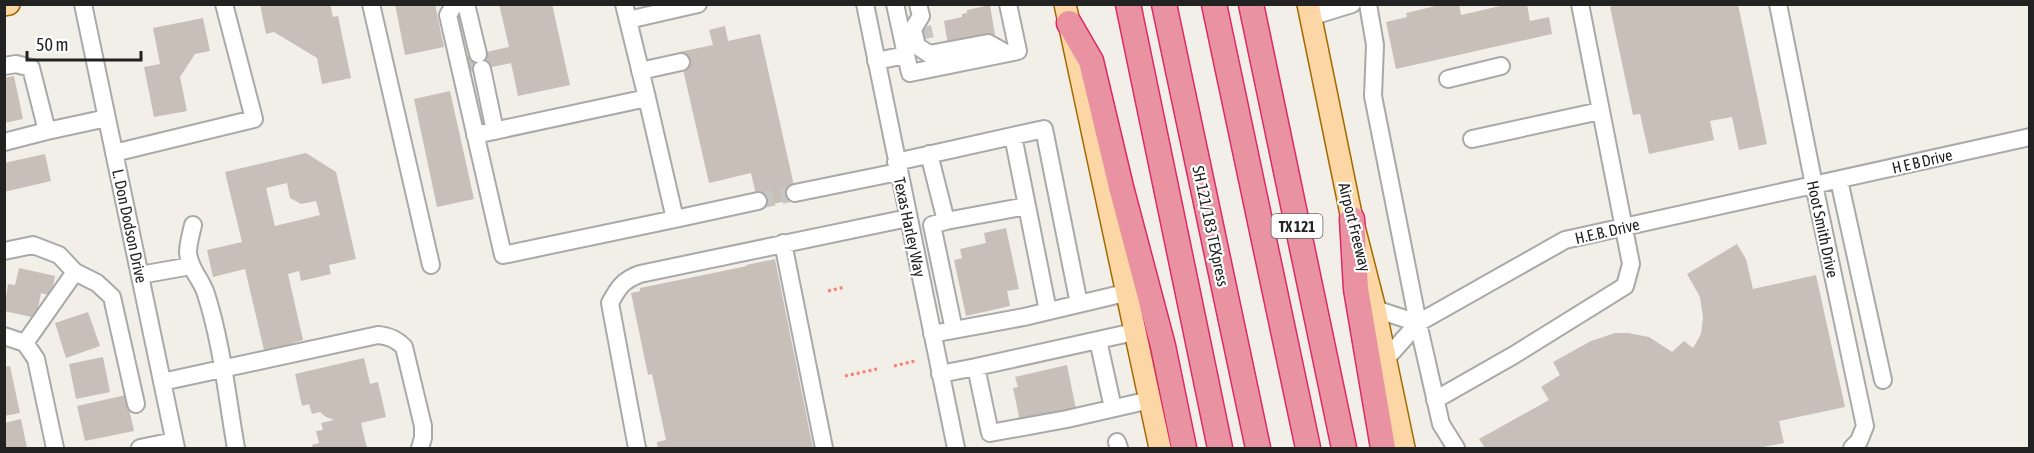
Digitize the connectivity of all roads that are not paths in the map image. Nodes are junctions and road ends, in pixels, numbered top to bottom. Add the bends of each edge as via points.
1 (83, 4) edge
2 (224, 4) edge
3 (371, 4) edge
4 (455, 4) edge
5 (466, 4) edge
6 (698, 4) edge
7 (865, 4) edge
8 (895, 4) edge
9 (1008, 4) edge
10 (1128, 4) edge
11 (1164, 4) edge
12 (1215, 4) edge
13 (1251, 4) edge
14 (1353, 4) edge
15 (1368, 4) edge
16 (1580, 4) edge
17 (1778, 4) edge
18 (1309, 11) edge
19 (626, 12) edge
20 (1067, 14) edge
21 (923, 28) edge
22 (1006, 53) junction
23 (906, 55) junction
24 (876, 61) junction
25 (681, 62) dead end
26 (4, 66) edge
27 (1501, 66) dead end
28 (640, 71) junction
29 (1448, 79) dead end
30 (647, 98) junction
31 (1600, 111) junction
32 (107, 118) junction
33 (47, 131) junction
34 (495, 131) junction
35 (476, 135) junction
36 (1013, 136) junction
37 (2030, 137) edge
38 (1472, 139) dead end
39 (4, 142) edge
40 (114, 153) junction
41 (929, 154) junction
42 (897, 167) junction
43 (1839, 180) junction
44 (1814, 185) junction
45 (795, 193) tunnel mouth
46 (758, 201) tunnel mouth
47 (1027, 206) junction
48 (908, 218) junction
49 (675, 219) junction
50 (1352, 219) junction
51 (946, 221) junction
52 (193, 225) dead end
53 (1624, 227) junction
54 (783, 243) junction
55 (4, 251) edge
56 (431, 265) dead end
57 (191, 266) junction
58 (75, 272) junction
59 (140, 275) junction
60 (1125, 293) junction
61 (1078, 304) junction
62 (1375, 309) junction
63 (1048, 311) junction
64 (1418, 322) junction
65 (954, 330) junction
66 (1134, 332) junction
67 (932, 334) junction
68 (4, 336) edge
69 (1098, 340) junction
70 (25, 343) junction
71 (1385, 360) junction
72 (976, 367) junction
73 (224, 368) junction
74 (940, 374) junction
75 (1883, 380) dead end
76 (162, 382) junction
77 (1150, 400) junction
78 (1435, 400) junction
79 (136, 404) dead end
80 (1113, 408) junction
81 (175, 445) edge
82 (55, 448) edge
83 (140, 448) edge
84 (237, 448) edge
85 (420, 448) edge
86 (637, 448) edge
87 (824, 448) edge
88 (956, 448) edge
89 (1160, 448) edge
90 (1184, 448) edge
91 (1220, 448) edge
92 (1258, 448) edge
93 (1308, 448) edge
94 (1344, 448) edge
95 (1383, 448) edge
96 (1404, 448) edge
97 (1456, 448) edge
98 (1852, 448) edge

1 - 32 street, L. Don Dodson Drive
2 - 40 street via 254,118
3 - 56 street
4 - 35 street via 448,15
5 - 34 street
6 - 19 street
7 - 24 street, Texas Harley Way
8 - 23 street
9 - 22 street via 1018,51
10 - 91 highway
11 - 92 highway, SH 121/183 TEXpress
12 - 93 highway
13 - 94 highway, TX 121
14 - 18 street
15 - 64 street via 1375,45 1373,96
16 - 31 street
17 - 44 street, Hoot Smith Drive
18 - 50 main road, Airport Freeway
19 - 28 street
20 - 60 main road
20 - 90 highway via 1091,61 1163,346
21 - 22 street via 988,43
22 - 23 street via 910,73
23 - 24 street
24 - 42 street, Texas Harley Way
25 - 28 street
26 - 33 street via 31,68
27 - 29 street
28 - 30 street
30 - 34 street
30 - 49 street
31 - 38 street
31 - 53 street
32 - 33 street
32 - 40 street, L. Don Dodson Drive
33 - 39 street
34 - 35 street
35 - 49 street via 503,255
36 - 41 street
36 - 47 street
36 - 61 street via 1044,129
37 - 43 street, H E B Drive
40 - 59 street, L. Don Dodson Drive
41 - 42 street
41 - 51 street
42 - 45 street
42 - 48 street, Texas Harley Way
43 - 44 street, H E B Drive
43 - 75 street
44 - 53 street, H.E.B. Drive
44 - 98 street, Hoot Smith Drive via 1866,426
46 - 49 street
47 - 51 street
47 - 63 street
48 - 54 street
48 - 67 street, Texas Harley Way
50 - 62 main road, Airport Freeway
50 - 95 highway via 1356,289
51 - 65 street via 932,225
52 - 57 street via 188,252
53 - 64 street, H.E.B. Drive via 1565,240
53 - 78 street via 1631,264 1625,286
54 - 86 street via 640,274 627,278 618,287 610,303
54 - 87 street
55 - 58 street via 33,245 59,255
57 - 59 street
57 - 73 street via 206,292
58 - 70 street
58 - 79 street via 97,283 112,297
59 - 76 street, L. Don Dodson Drive
60 - 61 street
60 - 66 main road
61 - 63 street
62 - 64 street
62 - 71 main road, Airport Freeway
63 - 65 street
64 - 71 street, H.E.B. Drive
64 - 78 street
65 - 67 street
66 - 69 street
66 - 77 main road
67 - 74 street, Texas Harley Way
68 - 70 street
69 - 72 street
69 - 80 street
70 - 82 street via 36,359
71 - 96 main road, Airport Freeway
72 - 74 street
72 - 80 street via 990,433
73 - 76 street
73 - 84 street
73 - 85 street via 388,336 404,347 423,426
74 - 88 street, Texas Harley Way
76 - 81 street, L. Don Dodson Drive
77 - 80 street
77 - 89 main road
78 - 97 street via 1442,424
81 - 83 street

